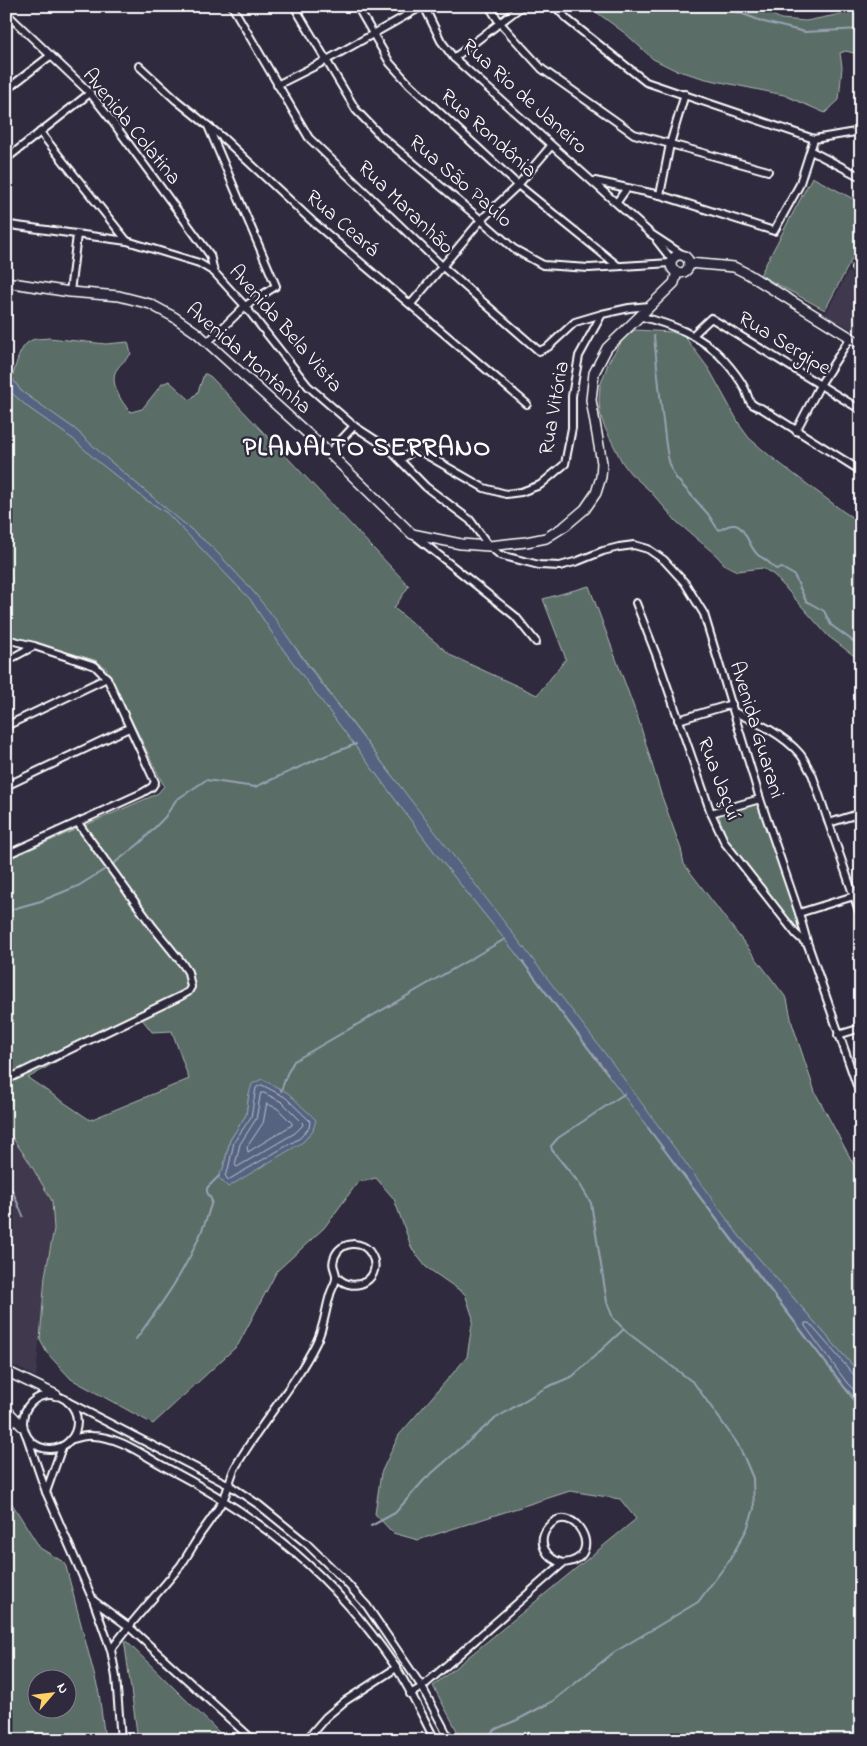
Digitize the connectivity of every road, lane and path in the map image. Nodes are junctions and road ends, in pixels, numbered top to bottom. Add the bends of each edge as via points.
1 (232, 6) edge
2 (294, 6) edge
3 (357, 6) edge
4 (423, 6) edge
5 (489, 6) edge
6 (522, 6) edge
7 (555, 6) edge
8 (6, 13) edge
9 (13, 20) junction
10 (500, 23) junction
11 (6, 25) edge
12 (373, 34) junction
13 (50, 56) junction
14 (454, 58) junction
15 (326, 61) junction
16 (139, 66) dead end
17 (277, 86) junction
18 (6, 90) edge
19 (90, 93) junction
20 (685, 94) junction
21 (207, 125) junction
22 (861, 131) edge
23 (40, 132) junction
24 (814, 139) junction
25 (670, 144) junction
26 (551, 146) junction
27 (810, 151) junction
28 (6, 159) edge
29 (768, 171) dead end
30 (861, 177) edge
31 (594, 181) junction
32 (518, 185) junction
33 (626, 188) junction
34 (660, 195) junction
35 (616, 202) junction
36 (481, 220) junction
37 (8, 225) edge
38 (651, 234) junction
39 (77, 235) junction
40 (127, 241) junction
41 (683, 255) junction
42 (672, 261) junction
43 (690, 263) junction
44 (618, 266) junction
45 (443, 267) junction
46 (214, 272) junction
47 (677, 272) junction
48 (6, 282) edge
49 (70, 292) junction
50 (411, 304) junction
51 (245, 306) junction
52 (649, 306) junction
53 (602, 314) junction
54 (639, 316) junction
55 (693, 335) junction
56 (850, 338) junction
57 (207, 343) junction
58 (861, 344) edge
59 (820, 385) junction
60 (526, 404) dead end
61 (861, 410) edge
62 (354, 426) junction
63 (796, 431) junction
64 (329, 452) junction
65 (400, 460) junction
66 (861, 471) edge
67 (412, 534) junction
68 (512, 544) junction
69 (489, 546) junction
70 (511, 559) junction
71 (636, 603) dead end
72 (6, 639) edge
73 (536, 642) dead end
74 (34, 646) junction
75 (6, 661) edge
76 (107, 678) junction
77 (732, 704) junction
78 (734, 712) junction
79 (678, 720) junction
80 (6, 726) edge
81 (130, 728) junction
82 (6, 786) edge
83 (760, 799) junction
84 (711, 813) junction
85 (861, 813) edge
86 (828, 823) junction
87 (78, 824) junction
88 (6, 855) edge
89 (854, 896) junction
90 (799, 913) junction
91 (861, 917) edge
92 (808, 945) junction
93 (861, 1028) edge
94 (838, 1035) junction
95 (6, 1080) edge
96 (861, 1097) edge
97 (337, 1277) junction
98 (6, 1371) edge
99 (56, 1395) junction
100 (68, 1402) junction
101 (6, 1409) edge
102 (24, 1430) junction
103 (70, 1440) junction
104 (62, 1446) junction
105 (229, 1484) junction
106 (46, 1492) junction
107 (223, 1499) junction
108 (562, 1563) junction
109 (93, 1600) junction
110 (128, 1626) junction
111 (111, 1650) junction
112 (396, 1668) junction
113 (422, 1687) junction
114 (410, 1694) junction
115 (121, 1740) edge
116 (253, 1740) edge
117 (306, 1740) edge
118 (435, 1740) edge
119 (450, 1740) edge

1 - 17 street, Rua Maranhão
2 - 15 street, Rua São Paulo
3 - 12 street, Rua Rondônia
4 - 12 street
4 - 14 street, Rua Rio de Janeiro
5 - 10 street
6 - 10 street
7 - 20 street via 646,82
8 - 9 street, Avenida Colatina
9 - 11 street
9 - 13 street, Avenida Colatina
10 - 14 street
10 - 25 street via 542,69 634,134
12 - 15 street
12 - 32 street, Rua Rondônia via 390,63 408,84
13 - 18 street
13 - 19 street, Avenida Colatina
14 - 26 street, Rua Rio de Janeiro
15 - 17 street
15 - 36 street, Rua São Paulo via 356,110 380,135
16 - 21 street, Rua Ceará
17 - 45 street, Rua Maranhão via 309,138
19 - 23 street
19 - 46 street, Avenida Colatina via 210,255
20 - 24 street
20 - 25 street
21 - 50 street, Rua Ceará via 312,221
21 - 51 street via 276,286
22 - 24 street
23 - 28 street
23 - 40 street
24 - 27 street
25 - 29 street
25 - 34 street
26 - 31 street, Rua Rio de Janeiro
26 - 32 street
27 - 30 street
27 - 34 street, Rua Rio de Janeiro via 799,186 774,231
31 - 33 street, Rua Rio de Janeiro
31 - 35 street, Rua Rio de Janeiro
32 - 36 street
32 - 44 street, Rua Rondônia
33 - 34 street, Rua Rio de Janeiro
33 - 35 street
35 - 38 street, Rua Rio de Janeiro
36 - 44 street, Rua São Paulo via 514,249 543,265
36 - 45 street
37 - 39 street, Avenida Bela Vista
38 - 41 street, Rua Rio de Janeiro
38 - 42 street, Rua Rio de Janeiro
39 - 40 street, Avenida Bela Vista
39 - 49 street
40 - 46 street, Avenida Bela Vista via 199,263
41 - 42 street via 677,255
41 - 43 street
42 - 44 street, Rua São Paulo
42 - 47 street via 672,268
43 - 47 street via 686,271
43 - 56 street via 734,267
45 - 50 street
45 - 53 street, Rua Maranhão via 539,351 548,347 575,322
46 - 51 street, Avenida Bela Vista
47 - 52 street via 674,283
48 - 49 street, Avenida Montanha
49 - 57 street, Avenida Montanha via 120,296 150,304 174,317
50 - 60 street, Rua Ceará
51 - 57 street
51 - 62 street, Avenida Bela Vista via 308,386
52 - 53 street
52 - 54 street
53 - 65 street, Rua Vitória via 580,356 565,464 540,484 506,494 484,488 416,449
54 - 55 street
54 - 68 street via 607,348 594,373 591,400 602,463 602,477 596,493 585,509 566,526 546,538
55 - 59 street, Rua Sergipe via 711,318
55 - 63 street via 723,359 754,406
56 - 58 street
56 - 59 street
57 - 64 street, Avenida Montanha
59 - 61 street, Rua Sergipe
59 - 63 street
62 - 64 street
62 - 65 street, Avenida Bela Vista via 388,448
63 - 66 street
64 - 67 street, Avenida Montanha
65 - 69 street, Avenida Bela Vista via 426,487 470,520
67 - 69 street
67 - 73 street via 515,616
68 - 69 street
68 - 70 street via 509,550
69 - 70 street, Avenida Guarani via 500,556
70 - 77 street, Avenida Guarani via 560,566 619,547 634,545 648,549 664,560 685,583 704,614
71 - 79 street, Rua Jaçuí
72 - 74 street
74 - 75 street
74 - 76 street via 95,666
76 - 80 street
76 - 81 street
77 - 78 street, Avenida Guarani
77 - 79 street
78 - 83 street, Avenida Guarani
78 - 86 street via 754,721 801,754 812,774
79 - 84 street, Rua Jaçuí
81 - 82 street
81 - 87 street via 154,785
83 - 84 street
83 - 90 street, Avenida Guarani
84 - 92 street, Rua Jaçuí via 726,843
85 - 86 street
86 - 89 street
87 - 88 street
87 - 95 street via 182,963 191,987 181,996
89 - 90 street
89 - 91 street
90 - 92 street, Avenida Guarani
92 - 94 street, Avenida Guarani
93 - 94 street
94 - 96 street, Avenida Guarani
97 - 97 street via 341,1282 354,1286 367,1281 374,1269 373,1256 363,1246 349,1244 343,1247 333,1264
97 - 105 street via 317,1341 236,1466
98 - 99 street
99 - 100 street
99 - 102 street via 41,1396 27,1407
100 - 103 street via 76,1421
100 - 105 street
101 - 102 street
102 - 104 street via 32,1443 41,1448
102 - 106 street
103 - 104 street
103 - 107 street via 90,1435 115,1441
104 - 106 street
105 - 107 street
105 - 113 street via 306,1543 343,1578 367,1606
106 - 109 street
107 - 110 street via 181,1564
107 - 112 street via 293,1550 326,1581
108 - 108 street via 575,1560 585,1544 580,1527 568,1520 556,1521 546,1529 542,1542 546,1554
108 - 113 street
109 - 110 street
109 - 111 street
110 - 111 street
110 - 116 street
111 - 115 street
112 - 114 street
112 - 117 street via 326,1716
113 - 114 street
113 - 119 street
114 - 118 street

